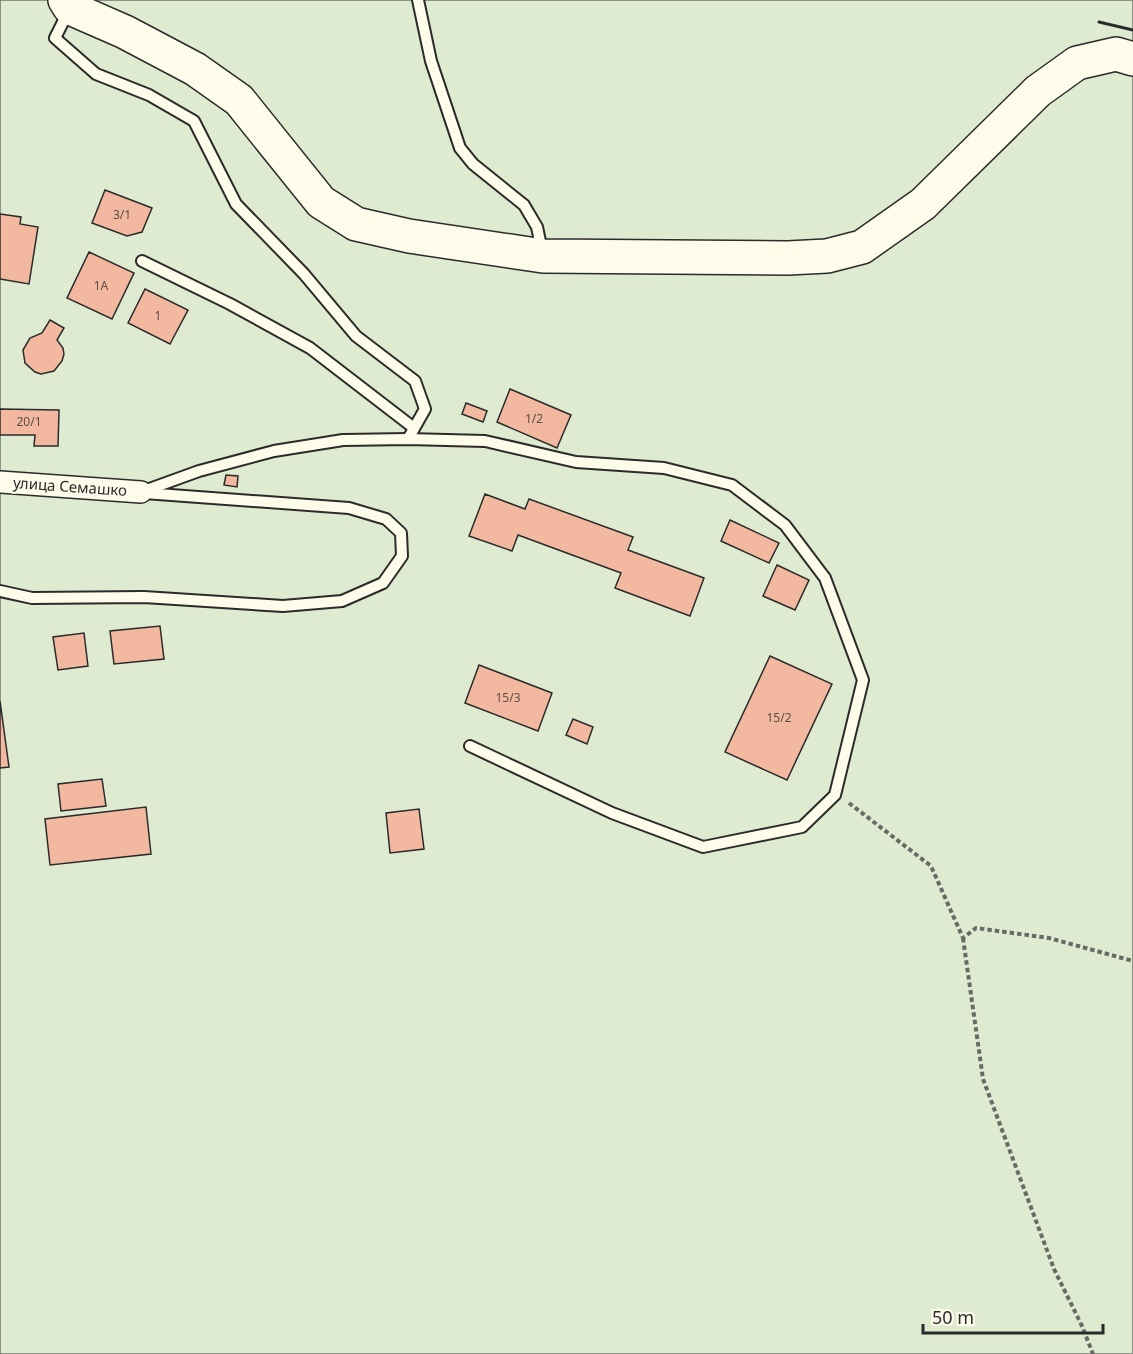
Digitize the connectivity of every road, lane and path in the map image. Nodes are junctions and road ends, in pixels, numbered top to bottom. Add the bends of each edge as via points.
1 (418, 0) edge
2 (67, 4) edge
3 (1133, 59) edge
4 (543, 256) junction
5 (142, 261) dead end
6 (414, 428) junction
7 (408, 439) junction
8 (0, 482) edge
9 (141, 492) junction
10 (0, 591) edge
11 (470, 746) dead end
12 (835, 795) junction
13 (963, 938) junction
14 (1133, 961) edge
15 (1093, 1354) edge

1 - 4 lane via 430,61 460,148 473,164 524,205 537,227
2 - 4 highway via 195,69 239,100 321,202 356,224
2 - 6 lane via 55,38 96,74 150,95 194,121 236,204 304,274 356,336 415,381 425,409
3 - 4 highway via 1116,54 1077,63 1038,91 923,204 862,247 827,256 788,258
5 - 6 lane via 310,348
6 - 7 lane
7 - 9 lane via 343,440 274,451
7 - 12 lane via 485,441 576,462 664,468 732,485 785,525 825,578 863,680
8 - 9 street, улица Семашко
9 - 10 lane via 349,508 386,519 401,533 402,556 383,583 342,601 283,606 144,597 32,598
11 - 12 lane via 612,813 703,847 802,827
12 - 13 path via 931,866
13 - 14 path via 976,928 1048,938
13 - 15 path via 983,1079 1054,1269

